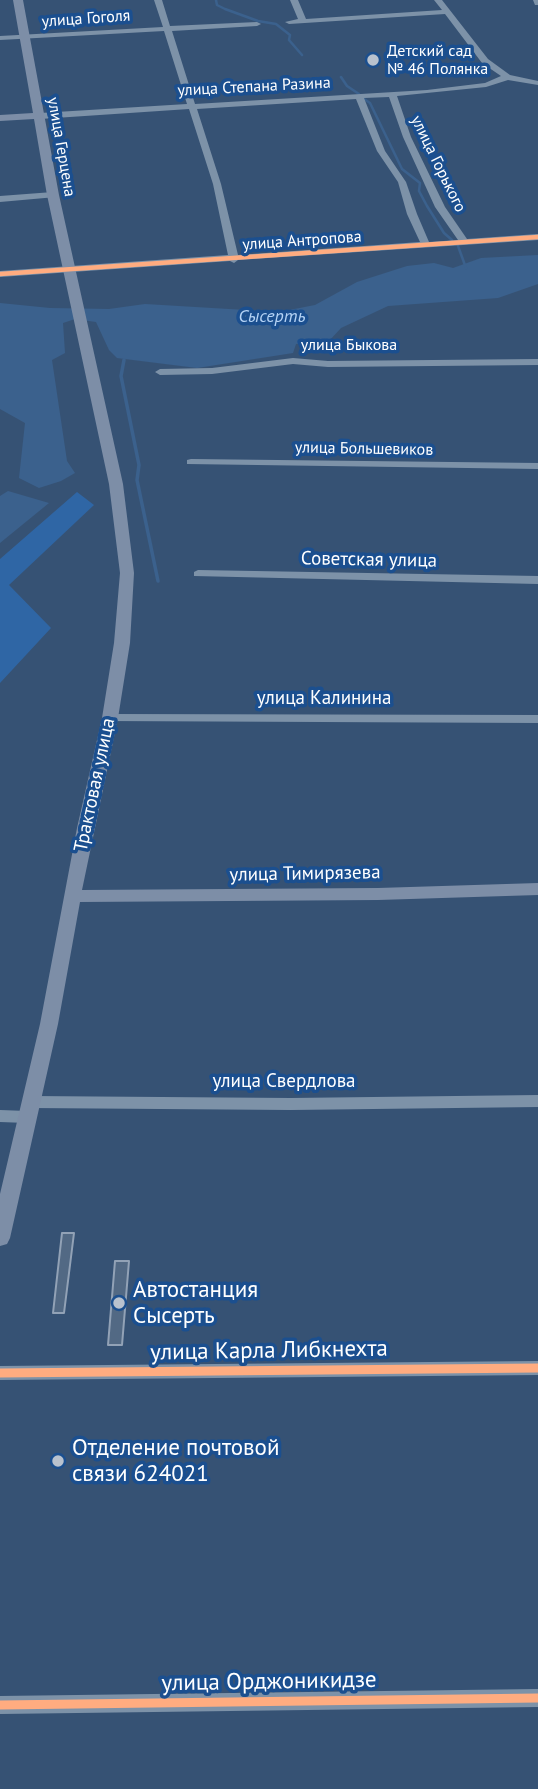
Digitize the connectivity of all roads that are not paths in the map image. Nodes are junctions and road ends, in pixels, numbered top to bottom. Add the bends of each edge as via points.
1 (18, 0) edge
2 (158, 0) edge
3 (294, 0) edge
4 (438, 0) edge
5 (446, 12) junction
6 (303, 21) junction
7 (289, 22) dead end
8 (257, 24) dead end
9 (167, 29) junction
10 (25, 37) junction
11 (0, 38) edge
12 (507, 77) junction
13 (538, 83) edge
14 (392, 95) junction
15 (359, 97) junction
16 (194, 106) junction
17 (40, 116) junction
18 (0, 118) edge
19 (52, 195) junction
20 (0, 199) edge
21 (538, 237) edge
22 (464, 242) junction
23 (426, 245) junction
24 (233, 260) junction
25 (68, 270) junction
26 (1, 274) edge
27 (77, 299) joint
28 (538, 362) edge
29 (538, 368) edge
30 (160, 372) dead end
31 (191, 462) dead end
32 (538, 466) edge
33 (198, 574) dead end
34 (538, 580) edge
35 (110, 718) junction
36 (538, 719) edge
37 (538, 889) edge
38 (73, 896) junction
39 (538, 1101) edge
40 (29, 1109) junction
41 (0, 1116) edge
42 (0, 1238) edge
43 (538, 1368) edge
44 (0, 1373) edge
45 (538, 1698) edge
46 (0, 1705) edge

1 - 10 main road, улица Герцена
2 - 9 street
3 - 6 street
4 - 5 street
5 - 6 street
5 - 12 street via 477,54
6 - 7 street
8 - 9 street, улица Гоголя
9 - 10 street, улица Гоголя
9 - 16 street
10 - 11 street, улица Гоголя
10 - 17 main road, улица Герцена
12 - 13 street
12 - 14 street, улица Степана Разина via 474,87
14 - 15 street, улица Степана Разина
14 - 22 street, улица Горького via 429,184
15 - 16 street, улица Степана Разина
15 - 23 street via 381,151 402,182
16 - 17 street, улица Степана Разина
16 - 24 street
17 - 18 main road, улица Степана Разина
17 - 19 main road, улица Герцена
19 - 20 street
19 - 25 main road, улица Герцена
21 - 22 street, улица Антропова
22 - 23 street, улица Антропова
23 - 24 street, улица Антропова
24 - 25 street, улица Антропова
25 - 26 street, улица Антропова
25 - 27 main road, улица Герцена
27 - 35 main road, Трактовая улица via 116,484 127,573
28 - 29 street
28 - 30 street, улица Быкова via 293,361
31 - 32 street, улица Большевиков
33 - 34 street, Советская улица
35 - 36 street, улица Калинина
35 - 38 main road, Трактовая улица
37 - 38 main road, улица Тимирязева
38 - 40 main road, Трактовая улица
39 - 40 street, улица Свердлова
40 - 41 street, улица Свердлова
40 - 42 main road, Трактовая улица
43 - 44 street, улица Карла Либкнехта
45 - 46 street, улица Орджоникидзе

